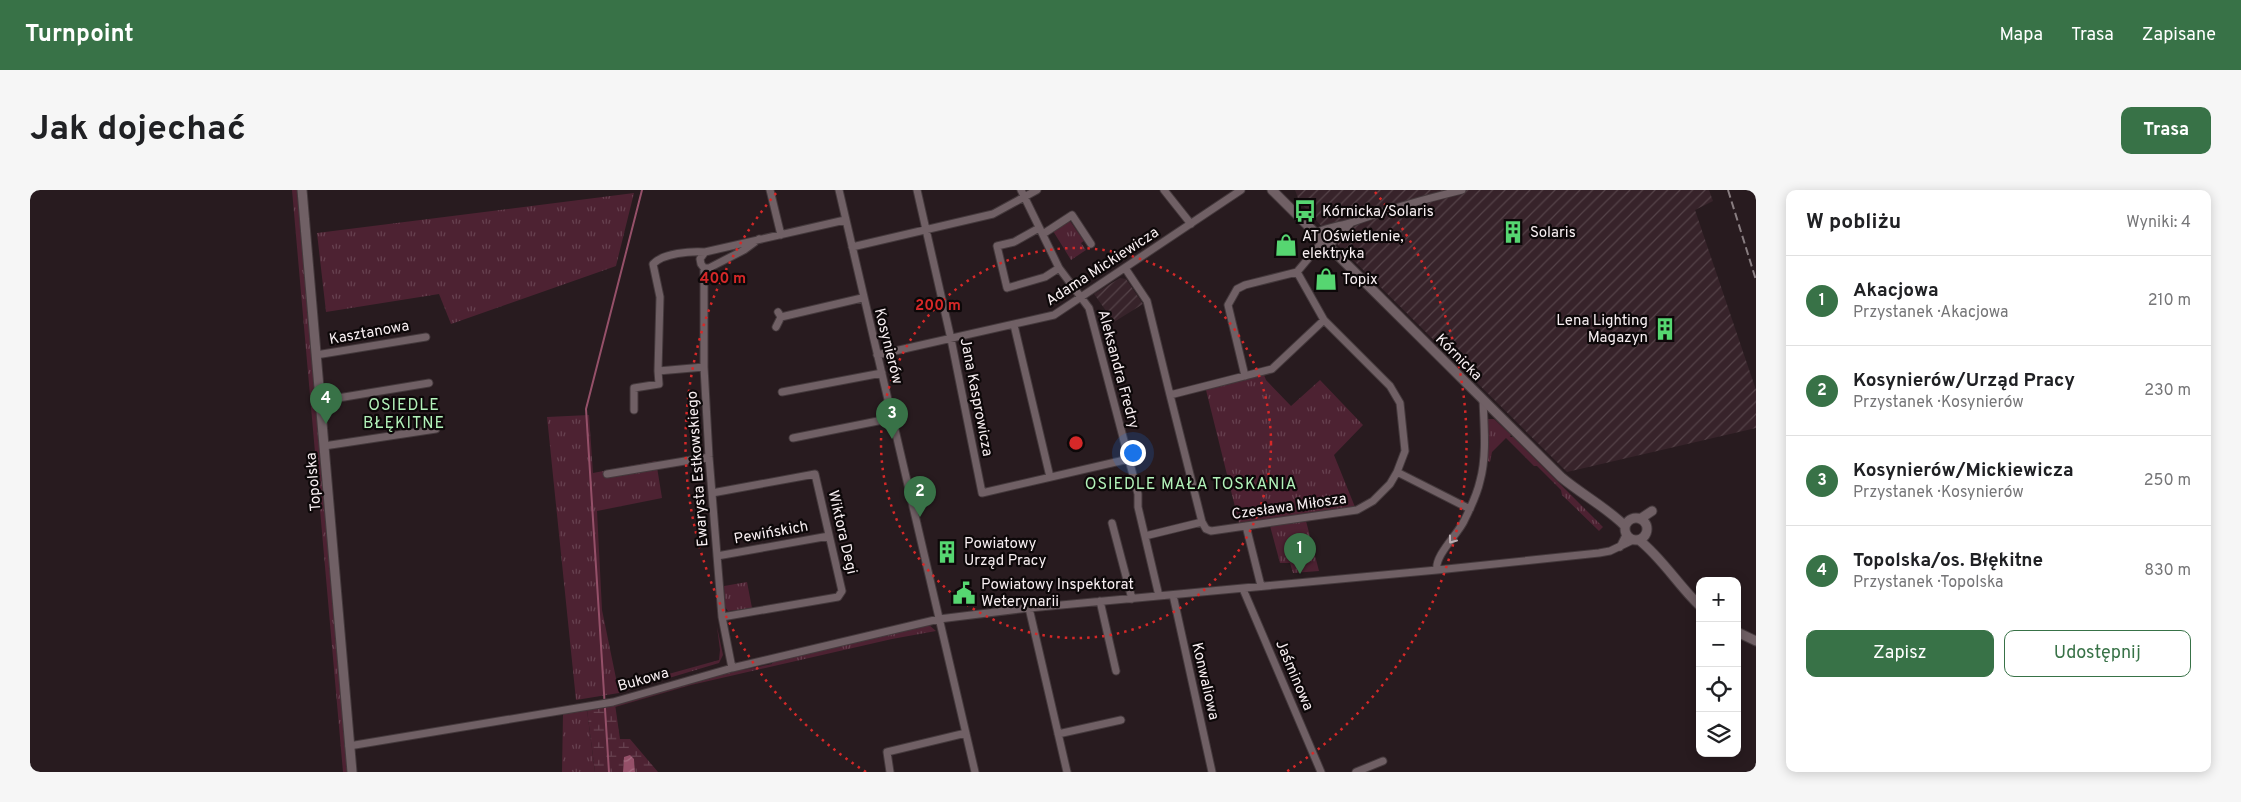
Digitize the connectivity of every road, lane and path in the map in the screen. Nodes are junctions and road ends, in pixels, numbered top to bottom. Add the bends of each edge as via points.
1 (302, 190) edge
2 (770, 190) edge
3 (839, 190) edge
4 (918, 190) edge
5 (1021, 190) edge
6 (1037, 190) edge
7 (1164, 190) edge
8 (1241, 190) edge
9 (1272, 190) edge
10 (1283, 190) edge
11 (1462, 190) edge
12 (1025, 198) junction
13 (1293, 209) junction
14 (845, 220) junction
15 (1351, 223) junction
16 (1191, 224) junction
17 (927, 229) junction
18 (1041, 231) junction
19 (1316, 233) junction
20 (781, 234) junction
21 (759, 239) junction
22 (1326, 243) junction
23 (1092, 244) dead end
24 (852, 247) junction
25 (705, 252) junction
26 (704, 268) junction
27 (1059, 268) junction
28 (1124, 268) junction
29 (1297, 272) junction
30 (862, 298) junction
31 (1080, 298) junction
32 (1324, 320) junction
33 (1014, 325) junction
34 (776, 328) dead end
35 (426, 337) dead end
36 (951, 339) junction
37 (316, 355) junction
38 (877, 356) junction
39 (704, 367) junction
40 (658, 371) junction
41 (882, 373) junction
42 (1245, 376) junction
43 (429, 383) dead end
44 (782, 392) dead end
45 (1170, 395) junction
46 (1483, 400) junction
47 (320, 401) junction
48 (634, 410) dead end
49 (893, 418) junction
50 (436, 429) dead end
51 (793, 438) dead end
52 (324, 446) junction
53 (709, 457) junction
54 (1129, 459) junction
55 (1398, 472) junction
56 (607, 474) dead end
57 (1050, 477) junction
58 (712, 493) junction
59 (1470, 509) junction
60 (1202, 522) junction
61 (1112, 523) dead end
62 (1644, 525) junction
63 (1246, 526) junction
64 (1631, 532) junction
65 (829, 536) junction
66 (1145, 536) junction
67 (1652, 550) junction
68 (717, 556) junction
69 (1437, 570) junction
70 (1261, 586) junction
71 (1244, 589) junction
72 (1173, 595) junction
73 (1159, 596) junction
74 (1132, 599) junction
75 (1100, 601) junction
76 (1696, 602) edge
77 (1029, 608) junction
78 (722, 617) junction
79 (939, 619) junction
80 (1741, 634) edge
81 (1756, 641) edge
82 (732, 668) junction
83 (1116, 671) dead end
84 (1122, 720) dead end
85 (966, 733) junction
86 (1058, 734) junction
87 (349, 746) junction
88 (1383, 761) dead end
89 (1373, 769) edge
90 (352, 772) edge
91 (890, 772) edge
92 (975, 772) edge
93 (1067, 772) edge
94 (1212, 772) edge
95 (1321, 772) edge
96 (1356, 772) edge

1 - 37 street, Topolska
2 - 20 street
3 - 14 street, Kosynierów
4 - 17 street, Jana Kasprowicza
5 - 12 street, Aleksandra Fredry
6 - 12 street
7 - 16 street
8 - 16 street, Adama Mickiewicza
9 - 13 street, Kórnicka
10 - 13 street, Kórnicka
11 - 15 street
12 - 17 street via 993,214
12 - 18 street, Aleksandra Fredry
13 - 19 street, Kórnicka
14 - 20 street
14 - 24 street, Kosynierów
15 - 19 street
15 - 22 street
16 - 28 street, Adama Mickiewicza
17 - 24 street
17 - 36 street, Jana Kasprowicza
18 - 23 street via 1072,215
18 - 27 street, Aleksandra Fredry
18 - 27 street via 997,246 1007,288 1045,277
19 - 22 street, Kórnicka
20 - 21 street
21 - 25 street
21 - 26 street via 720,263
22 - 29 street
22 - 46 street, Kórnicka
24 - 30 street, Kosynierów
25 - 26 street, Ewarysta Estkowskiego via 700,259
25 - 40 street via 658,259 654,264 660,297
26 - 39 street, Ewarysta Estkowskiego
27 - 31 street, Aleksandra Fredry
28 - 31 street, Adama Mickiewicza
28 - 45 street via 1147,301
29 - 32 street, Czesława Miłosza
29 - 42 street via 1245,284 1231,296 1228,305
30 - 34 street via 779,314
30 - 38 street, Kosynierów
31 - 33 street, Adama Mickiewicza via 1054,315
31 - 54 street, Aleksandra Fredry via 1088,308
32 - 42 street via 1280,363
32 - 55 street, Czesława Miłosza via 1390,386 1400,403 1405,451
33 - 36 street, Adama Mickiewicza
33 - 57 street
35 - 37 street, Kasztanowa
36 - 38 street, Adama Mickiewicza
36 - 57 street, Jana Kasprowicza via 982,493
37 - 47 street, Topolska
38 - 41 street, Kosynierów
39 - 40 street
39 - 53 street, Ewarysta Estkowskiego
40 - 48 street via 659,384 634,388
41 - 44 street
41 - 49 street, Kosynierów
42 - 45 street
43 - 47 street
45 - 60 street
46 - 59 street via 1484,443 1480,481
46 - 64 street, Kórnicka via 1560,477 1614,515
47 - 52 street, Topolska
49 - 51 street
49 - 79 street, Kosynierów
50 - 52 street
52 - 87 street, Topolska
53 - 56 street
53 - 58 street, Ewarysta Estkowskiego
54 - 57 street
54 - 66 street, Aleksandra Fredry
55 - 59 street
55 - 63 street, Czesława Miłosza via 1382,492 1358,510
58 - 65 street, Wiktora Degi via 815,474
58 - 68 street, Ewarysta Estkowskiego
59 -> 69 street via 1439,556
60 - 63 street, Czesława Miłosza via 1211,531
60 - 66 street
61 - 74 street
62 - 64 street
62 - 64 street
62 - 67 street
63 - 70 street
64 - 67 street
64 - 69 street, Bukowa via 1620,547 1599,553
65 - 68 street, Pewińskich
65 - 78 street, Wiktora Degi via 842,591 838,597
66 - 73 street, Aleksandra Fredry
67 - 76 street
68 - 78 street, Ewarysta Estkowskiego
69 - 70 street, Bukowa
70 - 71 street, Bukowa
71 - 72 street, Bukowa
71 - 95 street, Jaśminowa
72 - 73 street, Bukowa
72 - 94 street, Konwaliowa
73 - 74 street, Bukowa
74 - 75 street, Bukowa
75 - 77 street, Bukowa
75 - 83 street
77 - 79 street, Bukowa
77 - 86 street
78 - 82 street, Ewarysta Estkowskiego
79 - 82 street, Bukowa
79 - 85 street, Kosynierów
80 - 81 street
82 - 87 street, Bukowa via 613,702
84 - 86 street
85 - 91 street via 887,752
85 - 92 street, Kosynierów
86 - 93 street
87 - 90 street, Topolska
88 - 89 street
89 - 96 street

